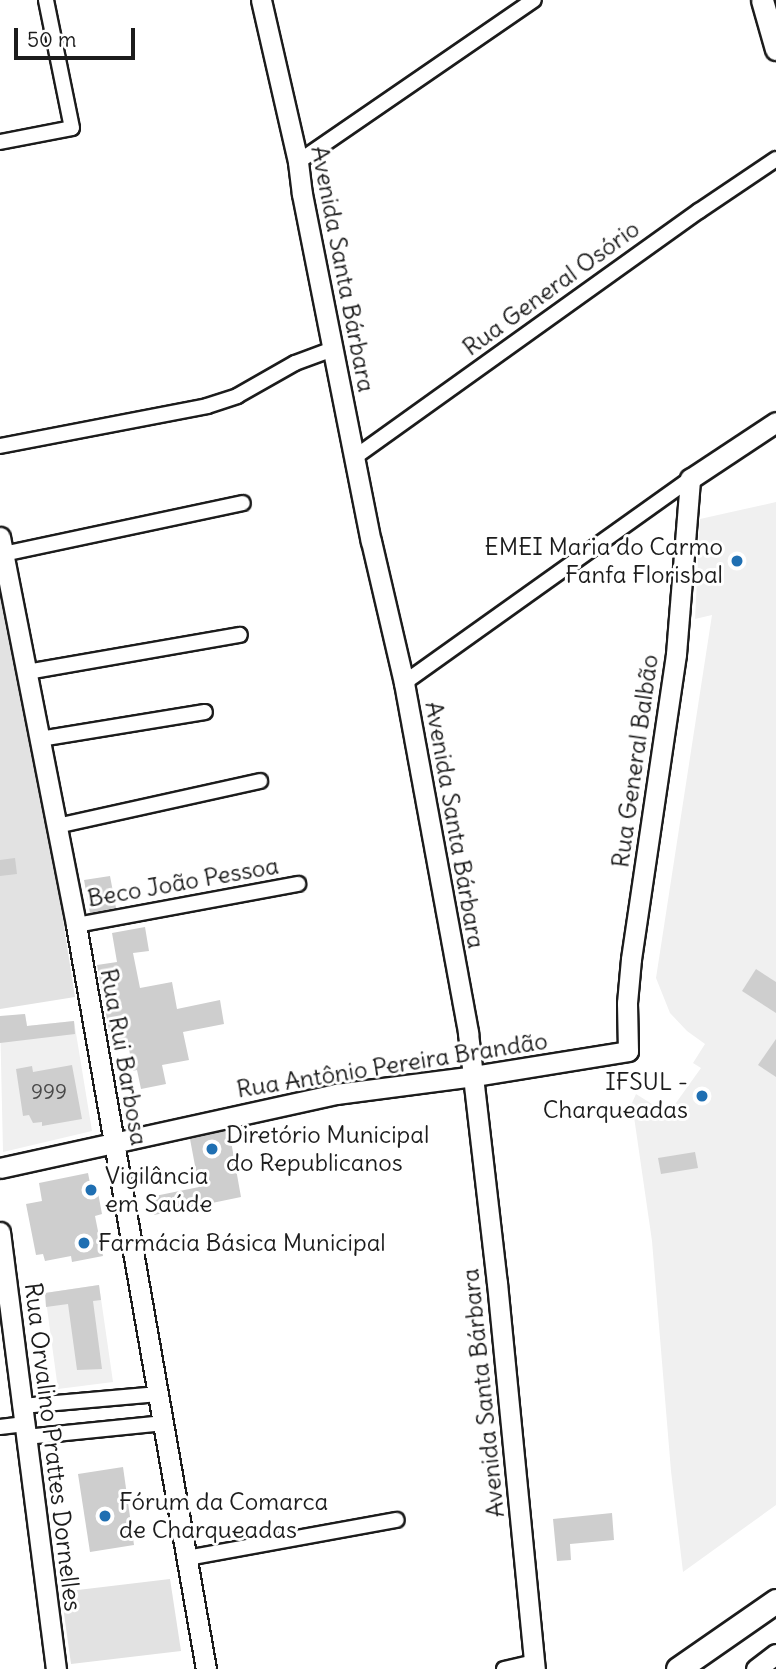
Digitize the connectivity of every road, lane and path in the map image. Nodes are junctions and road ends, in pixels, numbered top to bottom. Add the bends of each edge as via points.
1 (46, 0) edge
2 (261, 0) edge
3 (534, 0) edge
4 (761, 0) edge
5 (776, 49) edge
6 (0, 142) edge
7 (776, 159) edge
8 (298, 162) junction
9 (333, 349) junction
10 (776, 422) edge
11 (0, 446) edge
12 (355, 457) junction
13 (690, 479) junction
14 (243, 503) dead end
15 (1, 546) edge
16 (240, 635) dead end
17 (27, 672) junction
18 (404, 683) junction
19 (205, 712) dead end
20 (40, 738) junction
21 (260, 781) dead end
22 (57, 826) junction
23 (298, 884) dead end
24 (76, 925) junction
25 (628, 1051) joint
26 (474, 1076) junction
27 (113, 1143) junction
28 (0, 1168) edge
29 (0, 1232) edge
30 (2, 1260) edge
31 (158, 1394) junction
32 (24, 1422) junction
33 (163, 1423) junction
34 (0, 1427) edge
35 (397, 1520) dead end
36 (187, 1558) junction
37 (776, 1601) edge
38 (776, 1654) edge
39 (534, 1666) edge
40 (56, 1669) edge
41 (206, 1669) edge
42 (504, 1669) edge
43 (678, 1669) edge
44 (756, 1669) edge

1 - 6 street via 72,128
2 - 8 street, Avenida Santa Bárbara
3 - 8 street
4 - 5 main road
7 - 12 street, Rua General Osório
8 - 9 street, Avenida Santa Bárbara
9 - 11 street via 207,406
9 - 12 street, Avenida Santa Bárbara
10 - 13 street
12 - 18 street, Avenida Santa Bárbara
13 - 18 street
13 - 25 street, Rua General Balbão via 676,654 631,959
14 - 15 street
15 - 17 street, Rua Rui Barbosa
16 - 17 street
17 - 20 street, Rua Rui Barbosa
18 - 26 street, Avenida Santa Bárbara
19 - 20 street
20 - 22 street, Rua Rui Barbosa
21 - 22 street
22 - 24 street, Rua Rui Barbosa
23 - 24 street, Beco João Pessoa
24 - 27 street, Rua Rui Barbosa
25 - 26 street, Rua Antônio Pereira Brandão
26 - 27 street, Rua Antônio Pereira Brandão via 336,1094
26 - 39 street, Avenida Santa Bárbara
27 - 28 street, Rua Antônio Pereira Brandão
27 - 31 street, Rua Rui Barbosa
29 - 30 street, Rua Orvalino Prattes Dornelles
30 - 32 street, Rua Orvalino Prattes Dornelles
31 - 32 street
31 - 33 street, Rua Rui Barbosa
32 - 33 street
32 - 34 street
32 - 40 street, Rua Orvalino Prattes Dornelles
33 - 36 street, Rua Rui Barbosa
35 - 36 street
36 - 41 street, Rua Rui Barbosa
37 - 43 main road
38 - 44 street
39 - 42 street

